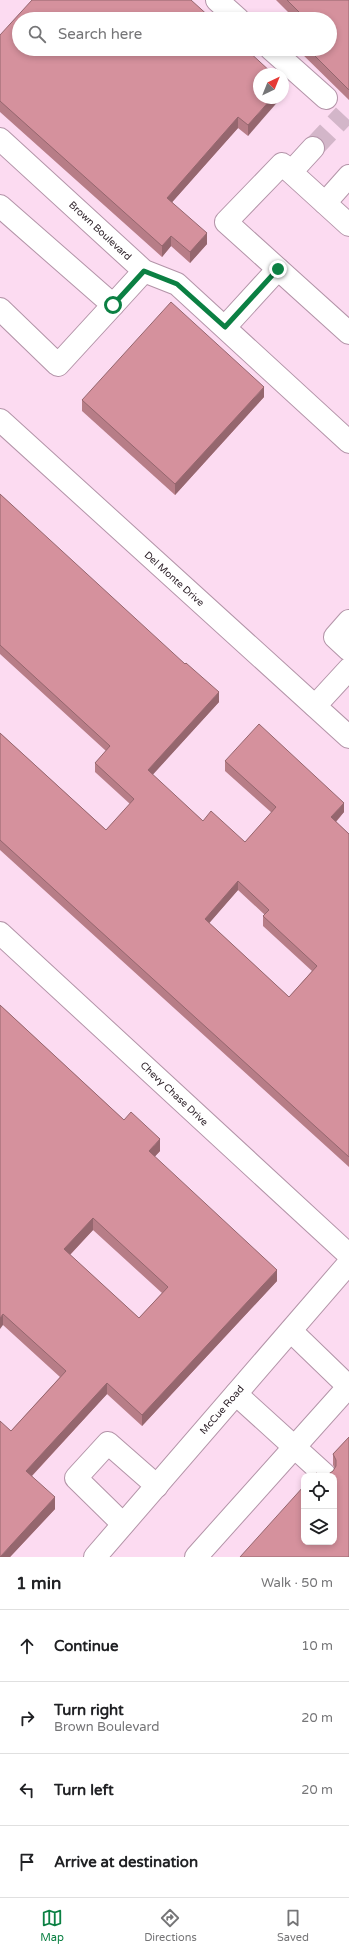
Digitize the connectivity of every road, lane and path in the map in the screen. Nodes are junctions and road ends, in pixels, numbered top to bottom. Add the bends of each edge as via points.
1 (216, 0) edge
2 (230, 12) edge
3 (279, 56) edge
4 (326, 98) dead end
5 (0, 139) edge
6 (313, 148) tunnel mouth
7 (291, 172) junction
8 (349, 176) edge
9 (325, 203) junction
10 (0, 206) edge
11 (349, 225) edge
12 (278, 269) junction
13 (144, 271) junction
14 (113, 305) junction
15 (0, 309) edge
16 (225, 327) junction
17 (349, 333) edge
18 (0, 420) edge
19 (349, 442) edge
20 (349, 621) edge
21 (349, 650) edge
22 (349, 669) edge
23 (315, 706) junction
24 (349, 737) edge
25 (0, 933) edge
26 (349, 1255) edge
27 (349, 1263) edge
28 (291, 1331) junction
29 (349, 1386) edge
30 (236, 1394) junction
31 (295, 1447) junction
32 (323, 1473) edge
33 (157, 1486) junction
34 (123, 1524) junction
35 (95, 1557) edge
36 (196, 1557) edge

1 - 2 street
3 - 4 street
5 - 13 street, Brown Boulevard
6 - 7 street
7 - 9 street
7 - 12 street via 282,164 226,222
8 - 9 street
9 - 11 street
10 - 14 street
12 - 16 street
12 - 17 street
13 - 14 street
13 - 16 street, Brown Boulevard via 177,284
14 - 15 street via 58,365
16 - 19 street, Brown Boulevard
18 - 23 street, Del Monte Drive
20 - 21 street via 335,637
22 - 23 street
23 - 24 street, Del Monte Drive
25 - 26 street, Chevy Chase Drive
27 - 28 street, McCue Road
28 - 29 street
28 - 30 street, McCue Road
29 - 31 street
30 - 31 street
30 - 33 street, McCue Road
31 - 32 street
31 - 36 street
33 - 34 street, McCue Road
33 - 34 street via 108,1443 76,1478
34 - 35 street, McCue Road

